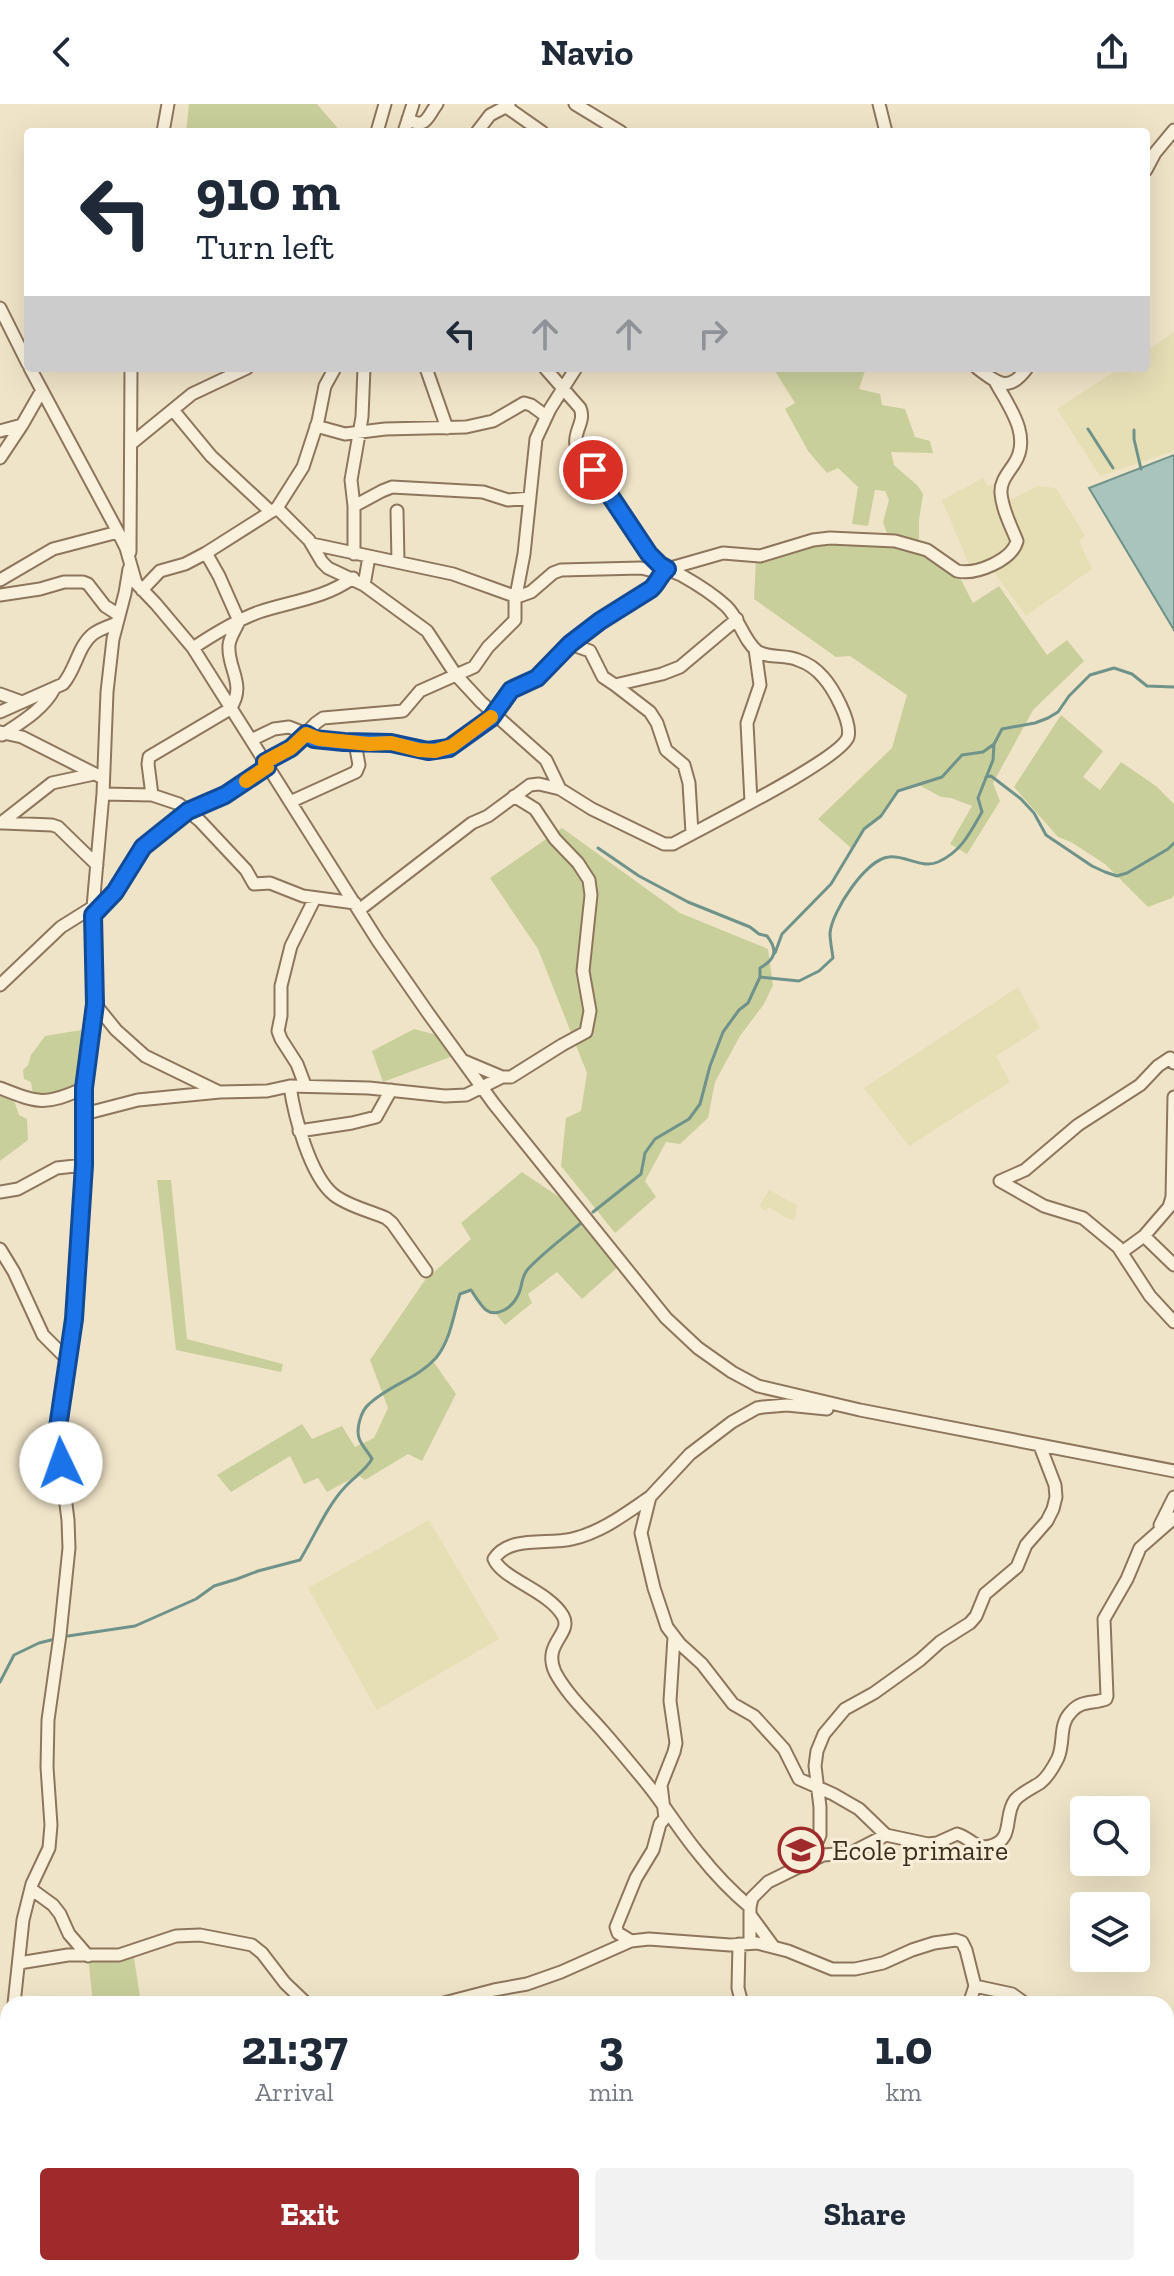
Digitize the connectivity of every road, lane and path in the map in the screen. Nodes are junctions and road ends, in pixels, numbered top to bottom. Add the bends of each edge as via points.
1 (168, 104) edge
2 (385, 104) edge
3 (413, 104) edge
4 (437, 104) edge
5 (575, 104) edge
6 (879, 104) edge
7 (508, 105) edge
8 (408, 119) junction
9 (164, 128) edge
10 (378, 128) edge
11 (405, 128) edge
12 (480, 128) edge
13 (537, 128) edge
14 (614, 128) edge
15 (885, 128) edge
16 (1174, 130) edge
17 (1150, 162) edge
18 (0, 308) edge
19 (24, 356) edge
20 (32, 372) edge
21 (131, 372) edge
22 (239, 372) edge
23 (333, 372) edge
24 (364, 372) edge
25 (427, 372) edge
26 (549, 372) edge
27 (574, 372) edge
28 (982, 372) edge
29 (1024, 372) edge
30 (996, 383) junction
31 (565, 389) junction
32 (42, 390) junction
33 (173, 410) junction
34 (546, 416) junction
35 (22, 425) junction
36 (316, 426) junction
37 (447, 428) junction
38 (0, 431) edge
39 (358, 432) junction
40 (132, 443) junction
41 (0, 458) edge
42 (530, 498) junction
43 (354, 506) junction
44 (274, 510) junction
45 (397, 511) dead end
46 (118, 532) junction
47 (312, 544) junction
48 (206, 553) junction
49 (354, 554) junction
50 (369, 557) junction
51 (130, 559) junction
52 (398, 562) junction
53 (665, 571) junction
54 (353, 578) junction
55 (0, 580) edge
56 (364, 585) junction
57 (142, 590) junction
58 (0, 595) edge
59 (517, 597) junction
60 (118, 619) junction
61 (737, 619) junction
62 (239, 621) junction
63 (570, 644) junction
64 (193, 648) junction
65 (755, 649) junction
66 (456, 675) junction
67 (615, 685) junction
68 (54, 689) junction
69 (0, 694) edge
70 (22, 702) junction
71 (230, 709) junction
72 (0, 712) edge
73 (494, 714) junction
74 (2, 734) edge
75 (306, 734) junction
76 (251, 740) junction
77 (355, 743) junction
78 (266, 765) junction
79 (98, 776) junction
80 (560, 789) junction
81 (103, 794) junction
82 (152, 795) junction
83 (514, 796) junction
84 (290, 802) junction
85 (751, 802) junction
86 (188, 811) junction
87 (1, 823) edge
88 (692, 833) junction
89 (97, 865) junction
90 (315, 898) junction
91 (357, 906) junction
92 (93, 911) junction
93 (0, 985) edge
94 (95, 1004) junction
95 (464, 1061) junction
96 (1174, 1063) edge
97 (502, 1077) junction
98 (305, 1085) junction
99 (290, 1086) junction
100 (481, 1086) junction
101 (0, 1088) edge
102 (84, 1088) junction
103 (391, 1090) junction
104 (220, 1092) junction
105 (1174, 1097) edge
106 (84, 1114) junction
107 (299, 1131) junction
108 (84, 1165) junction
109 (0, 1192) edge
110 (1144, 1236) junction
111 (0, 1249) edge
112 (1122, 1252) junction
113 (1174, 1265) edge
114 (426, 1271) dead end
115 (1174, 1322) edge
116 (68, 1360) junction
117 (860, 1410) junction
118 (1040, 1446) junction
119 (1174, 1471) edge
120 (650, 1497) junction
121 (1174, 1497) edge
122 (1174, 1518) edge
123 (1156, 1532) junction
124 (674, 1637) junction
125 (818, 1787) junction
126 (662, 1804) junction
127 (886, 1835) junction
128 (809, 1861) junction
129 (31, 1889) junction
130 (750, 1911) junction
131 (631, 1941) junction
132 (745, 1944) junction
133 (773, 1947) junction
134 (88, 1956) junction
135 (19, 1963) junction
136 (975, 1986) junction
137 (15, 1996) edge
138 (299, 1996) edge
139 (471, 1996) edge
140 (740, 1996) edge
141 (972, 1996) edge
142 (1015, 1996) edge

1 - 9 street
2 - 10 street
3 - 8 street
4 - 8 street via 422,124
5 - 14 street
6 - 15 street
7 - 12 street
7 - 13 street
8 - 11 street
16 - 17 street
18 - 19 street
20 - 32 street
21 - 40 street
22 - 33 street via 192,394
23 - 36 street
24 - 39 street
25 - 37 street
26 - 31 street
27 - 31 street
28 - 30 street
29 - 30 street via 1016,381
30 - 53 street via 1021,439 1001,494 1017,541 998,560 963,572 927,550 895,541 830,538 760,556 723,553
31 - 34 street
31 - 53 street via 582,412 576,445
32 - 35 street
32 - 46 street
33 - 40 street
33 - 44 street via 211,456
34 - 37 street via 524,403 493,421
34 - 42 street via 536,439
35 - 38 street
35 - 41 street
36 - 39 street via 340,434
36 - 44 street via 303,467
37 - 39 street
39 - 43 street via 351,480
40 - 51 street
42 - 43 street via 392,487
42 - 59 street
43 - 49 street
44 - 47 street
44 - 48 street
45 - 52 street
46 - 51 street
46 - 55 street via 53,549
47 - 49 street
47 - 54 street via 328,568
48 - 57 street via 160,571
48 - 62 street
49 - 50 street
50 - 52 street
50 - 56 street
51 - 57 street
51 - 60 street
52 - 59 street via 453,574
53 - 59 street via 561,570
53 - 61 street via 716,597
53 - 63 street via 651,589
54 - 56 street
54 - 62 street via 310,599
56 - 66 street via 427,631
57 - 64 street
58 - 60 street via 83,582
59 - 66 street via 515,620 474,667
60 - 68 street via 87,640 69,677
60 - 79 street
61 - 65 street
61 - 67 street via 680,667
62 - 64 street
62 - 71 street via 229,643 237,687
63 - 67 street via 590,651 603,677
63 - 73 street via 537,678 511,690
64 - 71 street
65 - 85 street via 760,685 747,723
65 - 85 street via 794,658 823,676 841,706 849,734 801,775
66 - 73 street
66 - 75 street via 420,691 400,712 323,718
67 - 88 street via 650,712 666,750 684,765
68 - 70 street
68 - 74 street via 32,715
69 - 70 street
70 - 72 street
71 - 76 street
71 - 82 street via 149,757
73 - 77 street via 443,750
73 - 80 street via 546,760
74 - 79 street via 22,737
75 - 76 street via 282,727
75 - 77 street
75 - 78 street
76 - 78 street
77 - 84 street via 356,772
78 - 84 street
78 - 86 street via 225,795
79 - 81 street
79 - 87 street via 52,783
80 - 83 street via 535,784
80 - 88 street via 664,844
81 - 82 street
81 - 89 street
82 - 86 street
83 - 91 street
83 - 97 street via 535,809 589,880 583,971 590,1015 584,1035 511,1077
84 - 91 street
85 - 88 street
86 - 90 street via 246,870 252,883 270,883
86 - 92 street via 139,851 115,892
87 - 89 street via 58,827
89 - 92 street
90 - 91 street
90 - 98 street via 291,946 278,1031
91 - 95 street
92 - 93 street via 61,927
92 - 94 street
94 - 102 street
94 - 104 street via 145,1056
95 - 97 street
95 - 100 street
96 - 112 street via 1170,1058 1164,1061 1140,1085 1078,1125 1025,1170 1000,1181 1044,1206 1081,1216
97 - 100 street
98 - 99 street
98 - 103 street
99 - 104 street
99 - 107 street
100 - 103 street via 466,1095 445,1096
100 - 117 street via 666,1318 698,1348 758,1386
101 - 102 street via 44,1102
102 - 106 street
103 - 107 street via 376,1117
104 - 106 street via 138,1100
105 - 110 street via 1172,1197
106 - 108 street
107 - 114 street via 331,1192 386,1218
108 - 109 street via 57,1168 18,1189
108 - 116 street
110 - 112 street
110 - 113 street
111 - 116 street via 43,1335
112 - 115 street
116 - 129 street via 57,1434 69,1548 48,1720 51,1825 49,1848
117 - 118 street
117 - 120 street via 757,1408 690,1454
118 - 119 street
118 - 125 street via 1055,1485 1047,1521 1026,1545 1017,1567 985,1594 970,1623 839,1714 819,1744
120 - 124 street via 641,1539 660,1611
120 - 126 street via 602,1529 559,1542 525,1543 494,1559 563,1616 564,1630 550,1652 557,1675
121 - 123 street
122 - 123 street
123 - 127 street via 1140,1548 1104,1619 1106,1699 1083,1703 1069,1714 1057,1760 1043,1781 1014,1801 1002,1840 983,1847 953,1833 928,1844
124 - 125 street via 733,1704 754,1716 784,1749 799,1779
124 - 126 street via 670,1701 676,1743 661,1785
125 - 127 street via 859,1809
125 - 128 street via 820,1835
126 - 130 street
126 - 131 street via 665,1818 616,1927
127 - 128 street via 858,1851
128 - 130 street via 768,1882 752,1898
129 - 134 street via 53,1905
129 - 135 street
130 - 132 street
130 - 133 street
131 - 132 street
131 - 139 street via 527,1984
132 - 133 street
132 - 140 street
133 - 136 street via 832,1969 855,1969 956,1940 966,1950
134 - 135 street
134 - 138 street via 119,1955 184,1934 200,1935 252,1945
135 - 137 street
136 - 141 street
136 - 142 street

